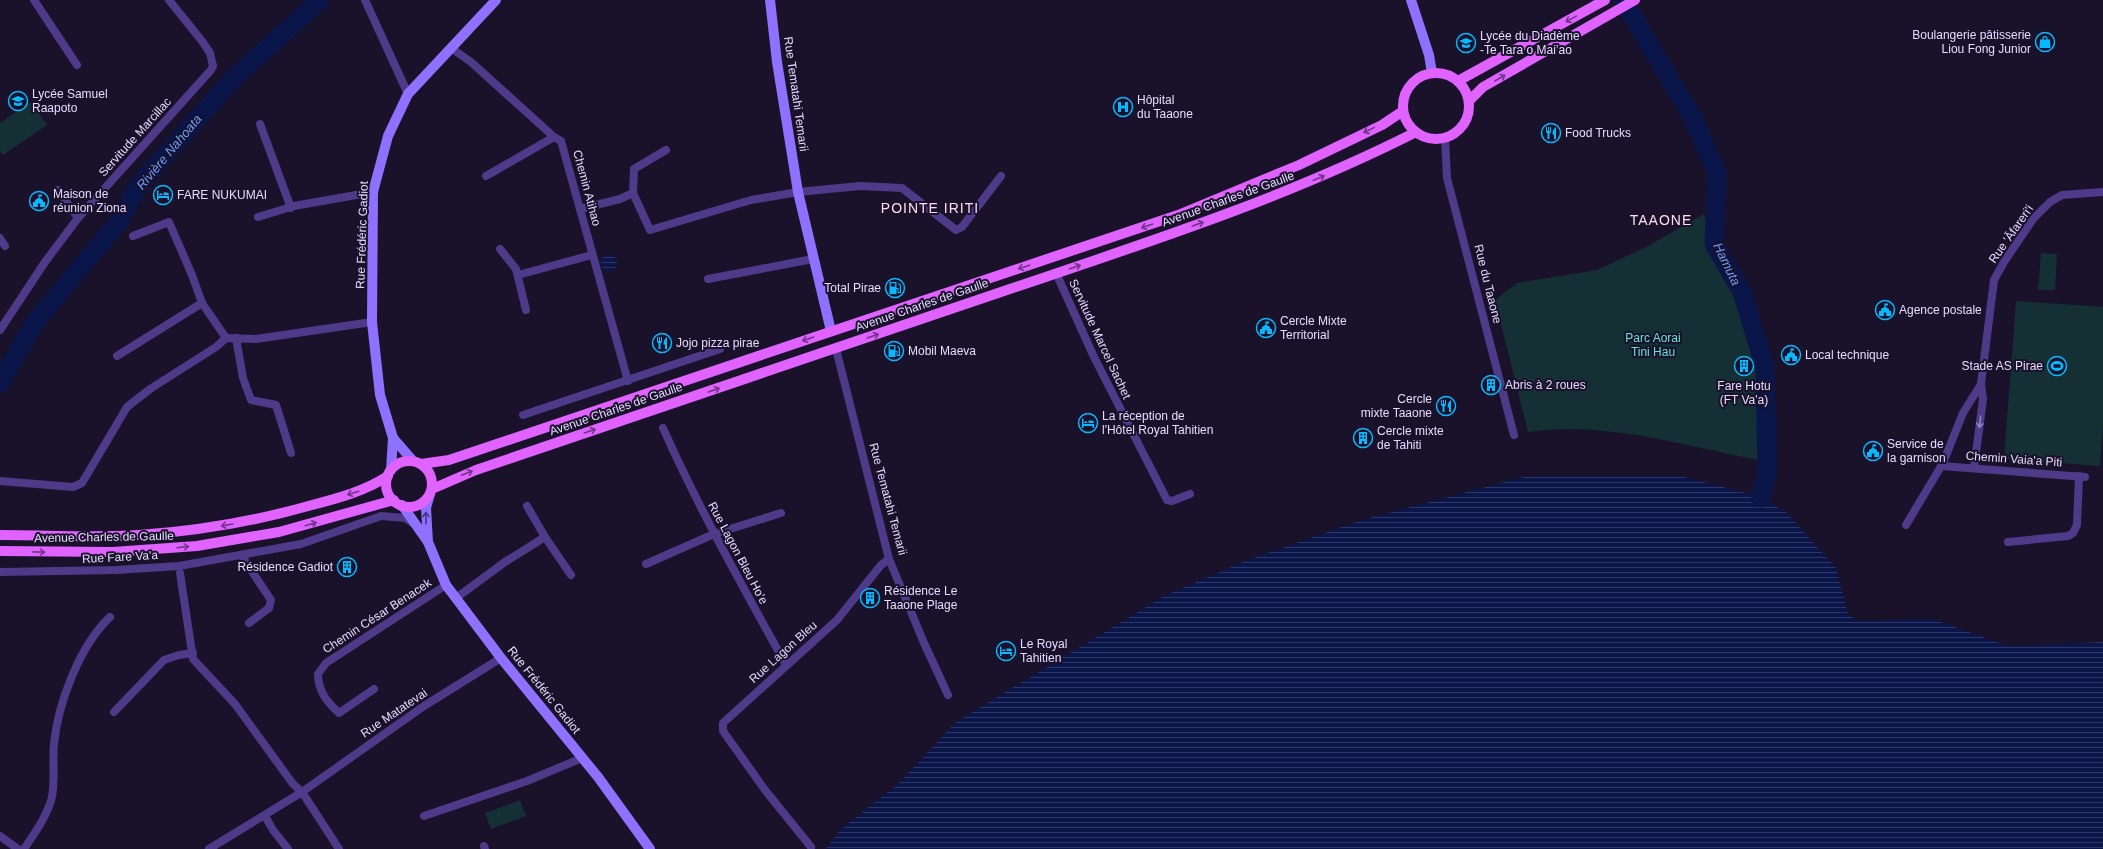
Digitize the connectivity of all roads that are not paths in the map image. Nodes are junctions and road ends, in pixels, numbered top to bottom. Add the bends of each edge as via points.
1 (34, 0) edge
2 (169, 0) edge
3 (365, 0) edge
4 (496, 0) edge
5 (770, 0) edge
6 (1412, 0) edge
7 (1605, 0) edge
8 (1635, 0) edge
9 (451, 48) junction
10 (77, 65) dead end
11 (1432, 74) junction
12 (1458, 81) junction
13 (408, 94) junction
14 (1469, 101) junction
15 (1403, 111) junction
16 (260, 124) dead end
17 (1416, 132) junction
18 (554, 137) junction
19 (1444, 138) junction
20 (666, 150) dead end
21 (486, 176) dead end
22 (1001, 176) dead end
23 (58, 190) dead end
24 (373, 192) junction
25 (798, 192) junction
26 (2103, 192) edge
27 (633, 193) junction
28 (291, 208) junction
29 (580, 209) junction
30 (258, 217) dead end
31 (78, 218) junction
32 (133, 236) dead end
33 (0, 238) edge
34 (5, 246) dead end
35 (500, 249) dead end
36 (592, 255) junction
37 (813, 259) junction
38 (1056, 274) junction
39 (518, 276) junction
40 (708, 279) dead end
41 (202, 303) junction
42 (526, 310) dead end
43 (372, 322) junction
44 (0, 330) edge
45 (831, 331) junction
46 (226, 338) junction
47 (236, 338) junction
48 (720, 349) dead end
49 (836, 349) junction
50 (117, 356) dead end
51 (628, 381) junction
52 (1981, 384) junction
53 (523, 415) dead end
54 (663, 428) dead end
55 (1514, 435) dead end
56 (393, 438) junction
57 (291, 453) dead end
58 (417, 463) junction
59 (1941, 466) junction
60 (1974, 468) junction
61 (389, 473) junction
62 (0, 482) edge
63 (431, 491) junction
64 (1190, 494) dead end
65 (398, 503) junction
66 (526, 506) dead end
67 (781, 513) dead end
68 (416, 523) junction
69 (1906, 525) dead end
70 (714, 534) junction
71 (0, 535) edge
72 (545, 537) junction
73 (428, 542) junction
74 (2008, 542) dead end
75 (0, 551) edge
76 (241, 555) junction
77 (889, 559) junction
78 (646, 564) dead end
79 (0, 572) edge
80 (180, 573) dead end
81 (571, 576) dead end
82 (446, 585) junction
83 (456, 598) junction
84 (110, 617) dead end
85 (249, 623) dead end
86 (193, 654) junction
87 (501, 658) junction
88 (786, 665) junction
89 (374, 689) dead end
90 (948, 695) dead end
91 (114, 712) dead end
92 (582, 758) junction
93 (302, 792) junction
94 (265, 816) junction
95 (424, 816) dead end
96 (0, 836) edge
97 (811, 847) dead end
98 (18, 849) edge
99 (24, 849) edge
100 (209, 849) edge
101 (288, 849) edge
102 (340, 849) edge
103 (650, 849) edge

1 - 10 street
2 - 31 street, Servitude Marcillac via 202,40 213,66
3 - 13 street
4 - 9 main road, Rue Frédéric Gadiot
5 - 25 main road, Rue Tematahi Temarii via 779,76
6 - 11 main road via 1429,55
7 -> 12 main road
14 -> 8 main road via 1483,87
9 - 13 main road, Rue Frédéric Gadiot
9 - 18 street, Chemin Atihao via 471,62
11 - 12 main road via 1449,76
11 - 15 main road via 1418,79 1409,87 1404,97
12 - 14 main road
13 - 24 main road, Rue Frédéric Gadiot via 388,136
14 - 19 main road via 1465,122 1456,132
15 - 17 main road via 1408,123
15 -> 45 main road, Avenue Charles de Gaulle via 1382,125 1299,165 1210,203
16 - 28 street
17 - 19 main road via 1430,138
38 -> 17 main road, Avenue Charles de Gaulle via 1262,202
18 - 21 street
18 - 29 street, Chemin Atihao via 560,141
19 - 55 street, Rue du Taaone via 1447,178
20 - 27 street via 634,169
22 - 25 street via 962,227 956,230 902,188 860,186
23 - 31 street
24 - 28 street
24 - 43 main road, Rue Frédéric Gadiot
25 - 27 street via 751,200 674,225 650,230
25 - 37 main road, Rue Tematahi Temarii
26 - 52 street, Rue 'Āfareri'i via 2062,195 2050,202 2033,219 2004,262 1994,280
27 - 29 street
28 - 30 street
29 - 36 street, Chemin Atihao
31 - 44 street, Servitude Marcillac
32 - 41 street via 169,222
33 - 34 street
35 - 39 street via 516,269
36 - 39 street
36 - 51 street, Chemin Atihao
37 - 40 street
37 - 45 main road, Rue Tematahi Temarii
49 -> 38 main road, Avenue Charles de Gaulle
38 - 64 street, Servitude Marcel Sachet via 1094,357 1167,500 1172,501
39 - 42 street
41 - 46 street
41 - 50 street
43 - 47 street via 256,339
43 - 56 main road, Rue Frédéric Gadiot via 380,395
45 -> 58 main road, Avenue Charles de Gaulle via 448,460
46 - 47 street
46 - 62 street via 126,407 82,483 74,487
47 - 57 street via 243,378 251,400 276,406
48 - 51 street
63 -> 49 main road, Avenue Charles de Gaulle via 476,470
49 - 77 street, Rue Tematahi Temarii
51 - 53 street
52 - 59 street, Rue 'Āfareri'i via 1964,413
52 -> 60 street, Rue 'Āfareri'i via 1982,399
54 - 70 street, Rue Lagon Bleu Ho'e
56 - 58 main road, Rue Frédéric Gadiot
56 - 61 main road, Rue Frédéric Gadiot
58 - 61 main road via 403,462
58 - 63 main road via 430,475
59 - 60 street, Chemin Vaia'a Piti
59 - 69 street, Rue 'Āfareri'i
60 - 74 street, Chemin Vaia'a Piti via 2082,477 2077,525 2073,533 2068,536
61 - 65 main road via 387,488
61 -> 71 main road, Avenue Charles de Gaulle via 371,487 320,503 220,526 138,535
63 - 65 main road via 418,505
73 -> 63 main road, Rue Frédéric Gadiot via 426,508
65 - 68 main road, Rue Frédéric Gadiot
75 -> 65 main road, Avenue Charles de Gaulle via 106,552 190,547 279,532
66 - 72 street
67 - 70 street
68 - 73 main road, Rue Frédéric Gadiot
68 - 76 street, Rue Fare Va'a via 413,524 404,518 381,516 301,544
70 - 78 street
70 - 88 street, Rue Lagon Bleu Ho'e
72 - 81 street
72 - 83 street
73 - 82 main road, Rue Frédéric Gadiot
76 - 79 street, Rue Fare Va'a via 179,566
76 - 85 street via 270,600 269,608
77 - 88 street, Rue Lagon Bleu via 881,565 838,620
77 - 90 street, Rue Tematahi Temarii
80 - 86 street
82 - 83 main road, Rue Frédéric Gadiot
82 - 89 street, Chemin César Benacek via 326,663 318,674 318,683 327,702 339,712
83 - 87 main road, Rue Frédéric Gadiot
84 - 99 street via 97,629 88,643 68,690 58,717 51,800 43,819
86 - 91 street via 164,660
86 - 93 street via 197,665 235,704 293,784
87 - 92 main road, Rue Frédéric Gadiot
87 - 93 street, Rue Matatevai via 424,706
88 - 97 street, Rue Lagon Bleu via 723,723 724,731 765,790
92 - 95 street via 526,781
92 - 103 main road, Rue Frédéric Gadiot
93 - 94 street, Rue Matatevai
93 - 102 street
94 - 100 street, Rue Matatevai
94 - 101 street
96 - 98 street

